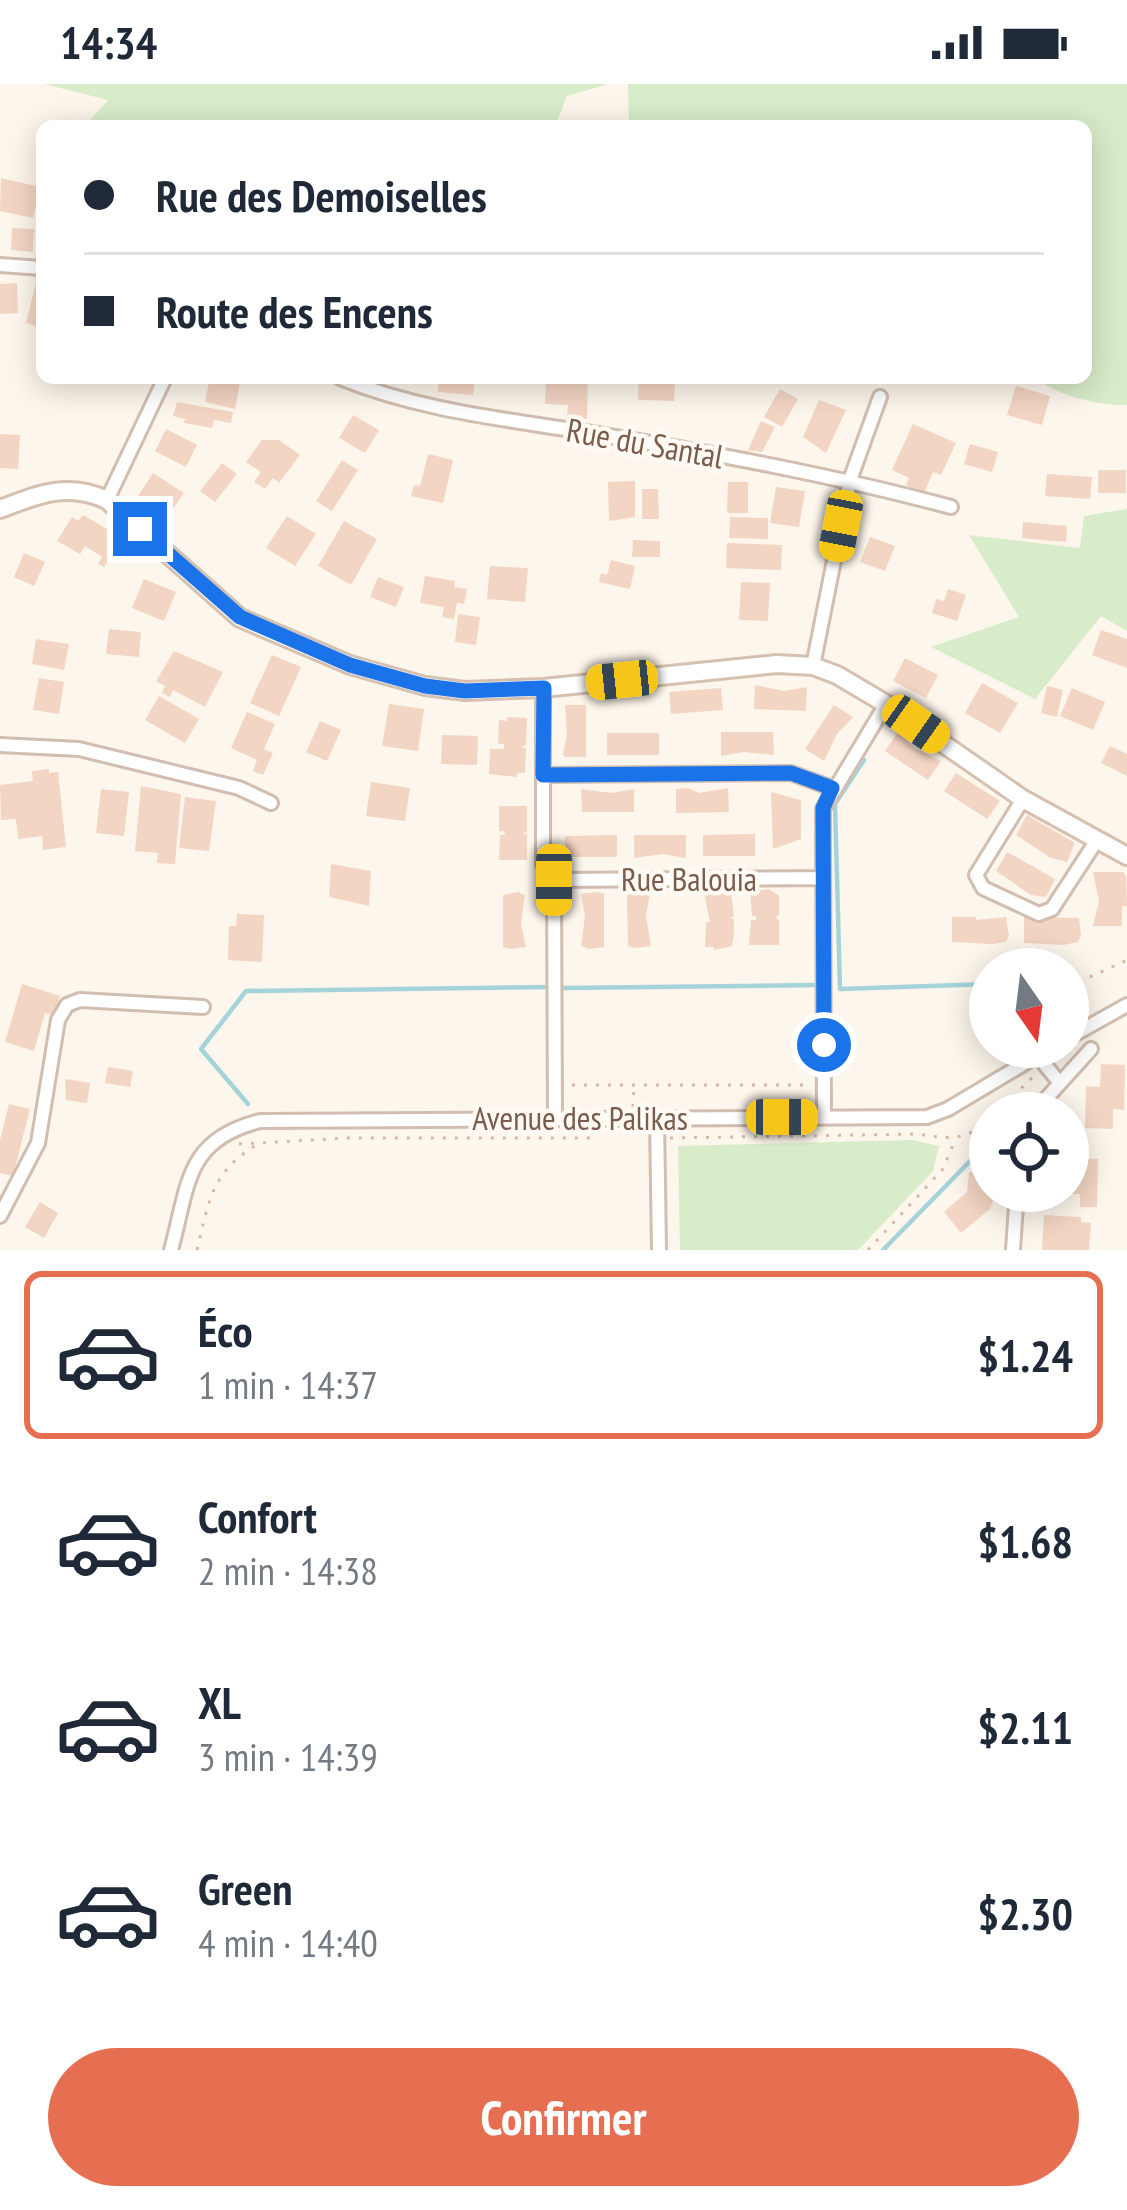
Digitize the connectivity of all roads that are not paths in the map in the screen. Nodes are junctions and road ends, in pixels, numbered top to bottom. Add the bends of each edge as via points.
1 (0, 265) edge
2 (36, 268) edge
3 (162, 384) edge
4 (358, 384) edge
5 (880, 397) dead end
6 (850, 480) junction
7 (107, 500) junction
8 (951, 507) dead end
9 (0, 509) edge
10 (812, 666) junction
11 (544, 688) junction
12 (886, 704) junction
13 (0, 745) edge
14 (543, 775) junction
15 (832, 788) junction
16 (1023, 799) junction
17 (271, 803) dead end
18 (1097, 840) junction
19 (1127, 856) edge
20 (823, 878) junction
21 (554, 880) junction
22 (1127, 1006) edge
23 (203, 1007) dead end
24 (1089, 1027) edge
25 (1091, 1049) dead end
26 (1015, 1068) edge
27 (1048, 1068) edge
28 (1059, 1082) junction
29 (1051, 1092) edge
30 (824, 1117) junction
31 (555, 1118) junction
32 (657, 1118) junction
33 (1016, 1212) edge
34 (0, 1216) edge
35 (171, 1250) edge
36 (659, 1250) edge
37 (1013, 1250) edge

1 - 2 street
3 - 7 street
4 - 6 street, Rue du Santal via 431,409
5 - 6 street
6 - 8 street, Rue du Santal
6 - 10 street
7 - 9 street via 70,488
7 - 11 street via 240,617 275,634 425,686
10 - 11 street
10 - 12 street
11 - 14 street
12 - 15 street
12 - 16 street
13 - 17 street via 79,749
14 - 15 street via 791,773
14 - 21 street via 543,864
15 - 20 street via 823,808
16 - 18 street
16 - 18 street via 976,875 982,888 1039,914 1052,909
18 - 19 street
20 - 21 street, Rue Balouia
20 - 30 street
21 - 31 street
22 - 24 street
23 - 34 street via 67,1005 38,1143
25 - 28 street
26 - 30 street, Avenue des Palikas via 927,1117
27 - 28 street
28 - 29 street
30 - 32 street, Avenue des Palikas
31 - 32 street, Avenue des Palikas
31 - 35 street, Avenue des Palikas via 260,1121 230,1129 194,1165
32 - 36 street
33 - 37 street

